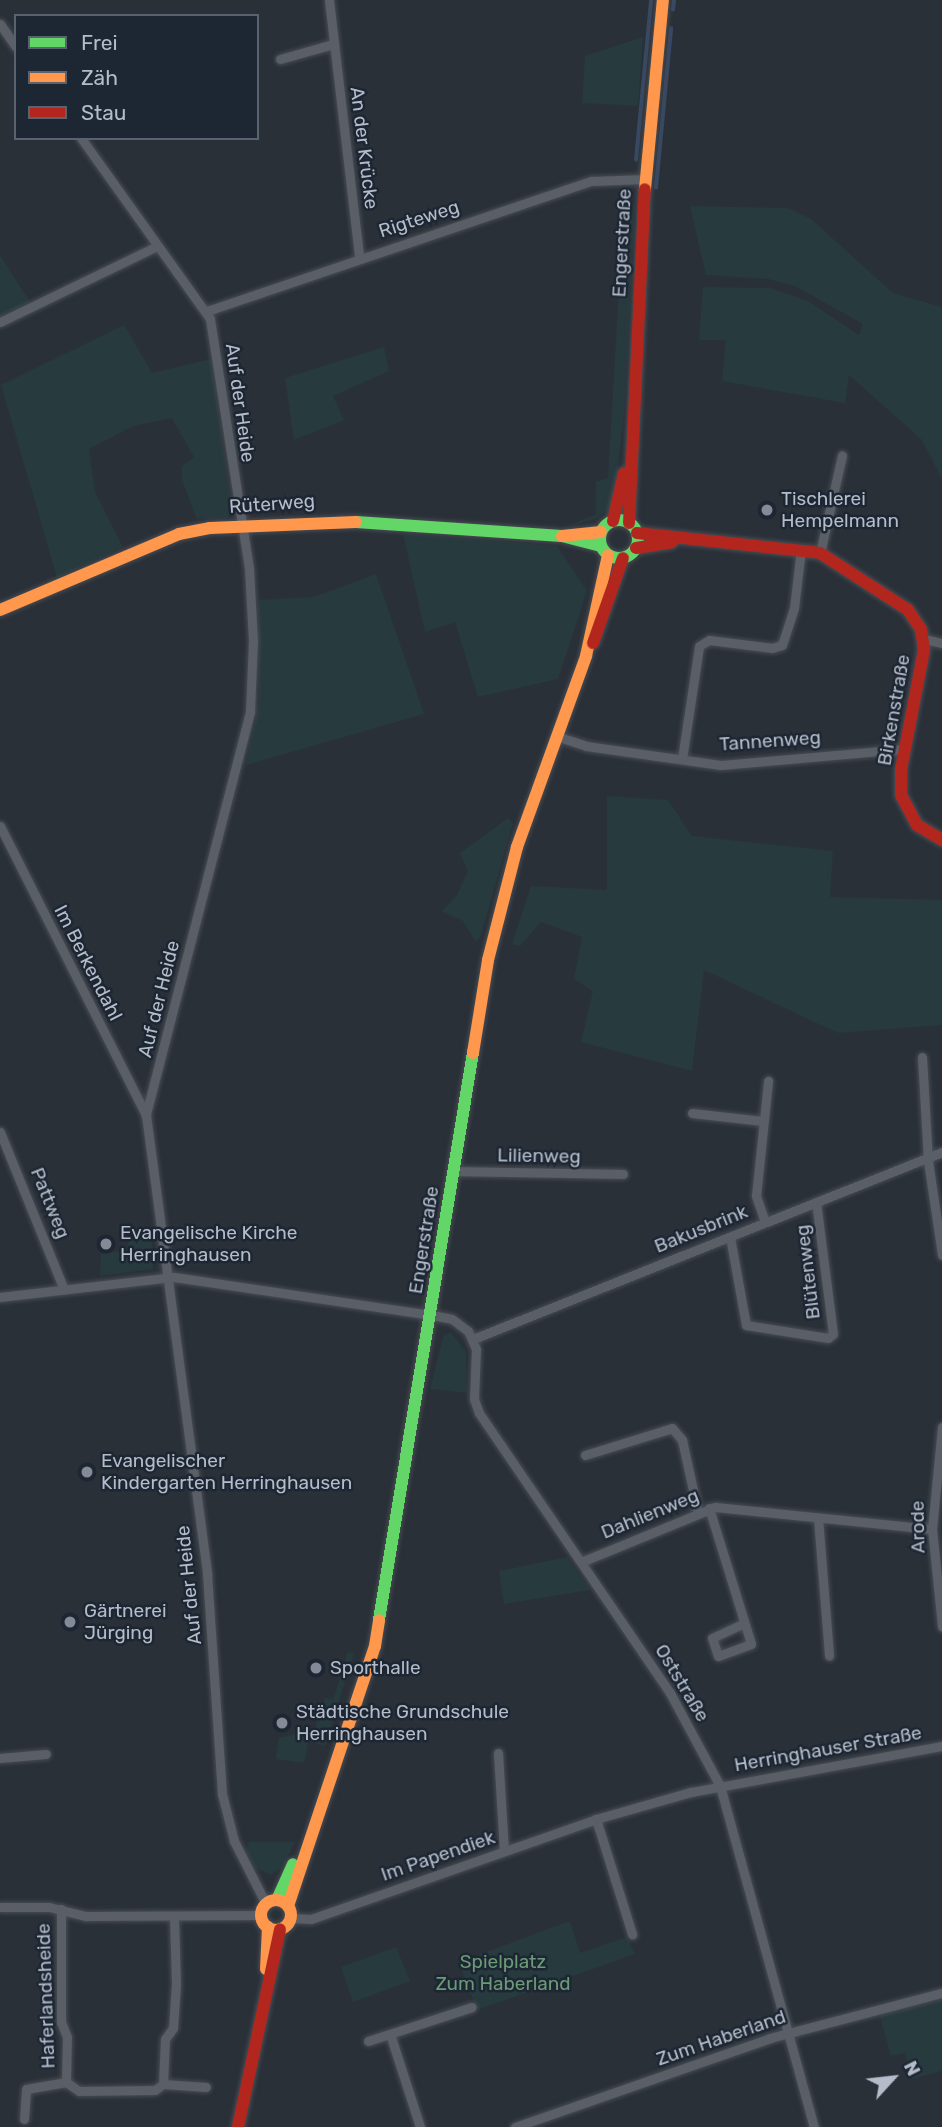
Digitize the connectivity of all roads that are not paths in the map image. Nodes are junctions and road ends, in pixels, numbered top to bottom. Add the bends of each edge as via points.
1 (329, 0) edge
2 (663, 0) edge
3 (0, 24) edge
4 (14, 44) edge
5 (333, 44) junction
6 (280, 59) dead end
7 (82, 140) edge
8 (645, 179) junction
9 (157, 246) junction
10 (359, 256) junction
11 (207, 311) junction
12 (0, 322) edge
13 (842, 455) dead end
14 (629, 460) junction
15 (613, 521) junction
16 (242, 525) junction
17 (633, 528) junction
18 (679, 541) junction
19 (603, 544) junction
20 (636, 548) junction
21 (801, 549) junction
22 (820, 553) junction
23 (623, 558) junction
24 (0, 610) edge
25 (924, 639) junction
26 (942, 643) edge
27 (588, 648) junction
28 (556, 736) junction
29 (905, 749) junction
30 (682, 759) junction
31 (0, 826) edge
32 (942, 840) edge
33 (922, 1057) dead end
34 (768, 1081) dead end
35 (692, 1114) dead end
36 (146, 1115) junction
37 (763, 1121) junction
38 (0, 1132) edge
39 (942, 1152) edge
40 (928, 1161) junction
41 (454, 1171) junction
42 (942, 1172) edge
43 (623, 1174) dead end
44 (931, 1174) junction
45 (816, 1202) junction
46 (765, 1222) junction
47 (730, 1237) junction
48 (942, 1255) edge
49 (165, 1278) junction
50 (64, 1290) junction
51 (0, 1297) edge
52 (432, 1315) junction
53 (473, 1339) junction
54 (942, 1427) edge
55 (585, 1454) dead end
56 (939, 1464) edge
57 (709, 1508) junction
58 (698, 1513) junction
59 (818, 1518) junction
60 (932, 1529) junction
61 (581, 1562) junction
62 (744, 1623) junction
63 (942, 1626) edge
64 (829, 1656) dead end
65 (942, 1746) edge
66 (498, 1753) dead end
67 (46, 1754) dead end
68 (0, 1759) edge
69 (720, 1786) junction
70 (596, 1819) junction
71 (504, 1851) junction
72 (0, 1907) edge
73 (61, 1909) junction
74 (276, 1909) junction
75 (174, 1916) junction
76 (274, 1928) junction
77 (632, 1934) dead end
78 (942, 1993) edge
79 (472, 2007) dead end
80 (790, 2032) junction
81 (390, 2034) junction
82 (368, 2041) dead end
83 (66, 2082) junction
84 (163, 2084) junction
85 (206, 2087) dead end
86 (24, 2119) dead end
87 (238, 2127) edge
88 (421, 2127) edge
89 (514, 2127) edge
90 (814, 2127) edge

1 - 5 street, An der Krücke
2 - 8 main road, Engerstraße
3 - 4 street
5 - 6 street
5 - 10 street, An der Krücke
7 - 9 street, Auf der Heide
8 - 10 street, Rigteweg via 592,181
8 - 14 main road, Engerstraße
9 - 11 street, Auf der Heide
9 - 12 street
10 - 11 street, Rigteweg
11 - 16 street, Auf der Heide
13 - 22 street
14 - 15 main road, Engerstraße
14 - 17 main road, Engerstraße
15 - 17 main road, Birkenstraße
15 - 19 main road
16 - 19 main road, Rüterweg via 329,520 562,536
16 - 24 main road, Rüterweg via 179,534
16 - 36 street, Auf der Heide via 252,605 250,712
17 - 18 main road, Birkenstraße
17 - 20 main road, Engerstraße
18 - 20 main road, Birkenstraße
18 - 21 main road, Birkenstraße
19 - 23 main road, Rüterweg
19 - 27 main road, Engerstraße
20 - 23 main road
21 - 22 main road, Birkenstraße
21 - 30 street via 794,608 782,645 772,649 709,640 699,646
22 - 25 main road, Birkenstraße via 901,604 918,622
23 - 27 main road, Engerstraße via 602,623
25 - 26 street
25 - 29 main road, Birkenstraße
27 - 28 main road, Engerstraße
28 - 30 street, Tannenweg via 586,746
28 - 41 main road, Engerstraße via 517,847 493,938
29 - 30 street, Tannenweg via 721,765
29 - 32 main road, Birkenstraße via 900,783 905,806 917,825
31 - 36 street, Im Berkendahl
33 - 40 street
34 - 37 street
35 - 37 street
36 - 49 street, Auf der Heide
37 - 46 street via 757,1196
38 - 50 street, Pattweg
39 - 40 street, Bakusbrink
40 - 44 street
40 - 45 street, Bakusbrink
41 - 43 street, Lilienweg
41 - 52 main road, Engerstraße
42 - 44 street
44 - 48 street
45 - 46 street, Bakusbrink
45 - 47 street, Blütenweg via 833,1334 824,1338 746,1325
46 - 47 street, Bakusbrink
47 - 53 street, Bakusbrink
49 - 50 street
49 - 52 street
49 - 74 street, Auf der Heide via 207,1574 219,1759 228,1824
50 - 51 street
52 - 53 street via 460,1324
52 - 74 main road, Engerstraße via 375,1646 359,1705
53 - 61 street, Oststraße via 479,1413
54 - 56 street, Arode
55 - 58 street via 672,1428 682,1440
56 - 60 street, Arode
57 - 58 street, Dahlienweg
57 - 59 street, Dahlienweg
57 - 62 street
58 - 61 street, Dahlienweg
59 - 60 street, Dahlienweg
59 - 64 street
60 - 63 street, Arode
61 - 69 street, Oststraße via 670,1693
62 - 62 street via 751,1644 718,1656 712,1638
65 - 69 street, Herringhauser Straße
66 - 71 street
67 - 68 street
69 - 70 street, Im Papendiek
69 - 80 street, Oststraße
70 - 71 street, Im Papendiek
70 - 77 street
71 - 74 street, Im Papendiek via 311,1919
72 - 73 street, Im Papendiek
73 - 75 street, Im Papendiek via 86,1916
73 - 83 street, Haferlandsheide
74 - 75 street, Im Papendiek
74 - 76 main road
74 - 76 main road
75 - 84 street via 176,1984 173,2028 165,2039
76 - 87 main road
78 - 80 street, Zum Haberland
79 - 81 street
80 - 89 street, Zum Haberland
80 - 90 street, Oststraße
81 - 82 street
81 - 88 street
83 - 84 street, Haferlandsheide via 79,2091 155,2090
83 - 86 street, Haferlandsheide via 26,2089
84 - 85 street, Haferlandsheide

